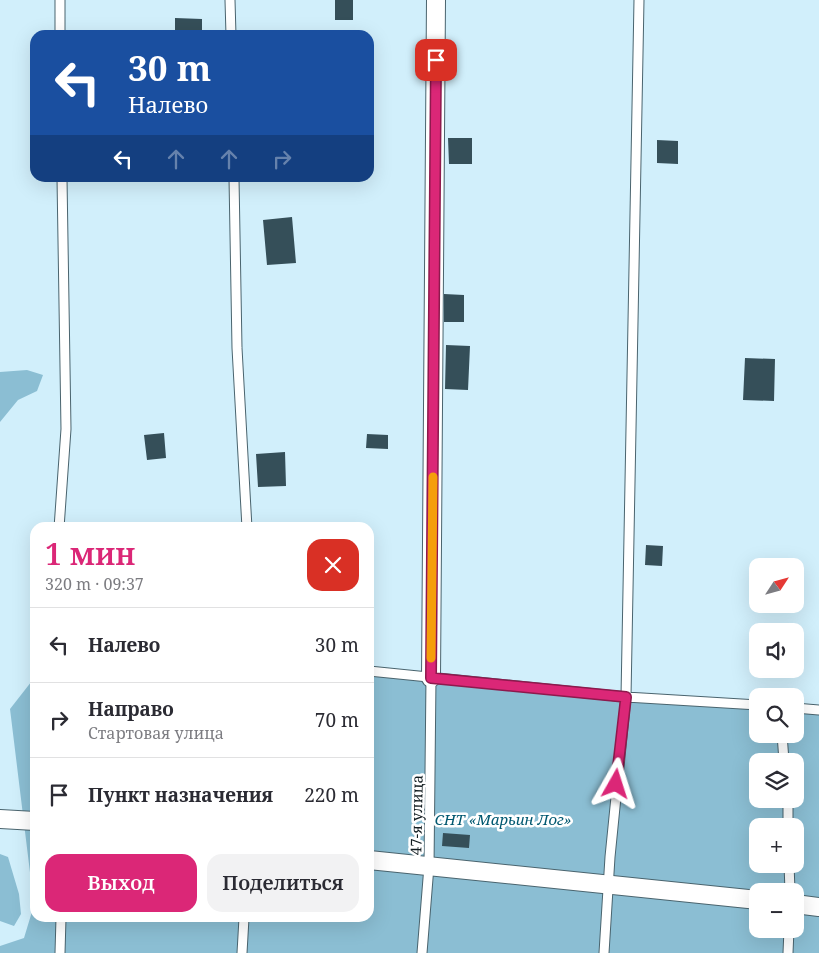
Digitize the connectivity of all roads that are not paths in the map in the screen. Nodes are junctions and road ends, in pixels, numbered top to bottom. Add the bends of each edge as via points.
1 (60, 0) edge
2 (230, 0) edge
3 (436, 0) edge
4 (639, 0) edge
5 (60, 30) edge
6 (231, 30) edge
7 (62, 182) edge
8 (234, 182) edge
9 (59, 522) edge
10 (247, 522) edge
11 (374, 672) edge
12 (431, 678) junction
13 (626, 697) junction
14 (749, 704) edge
15 (804, 709) edge
16 (819, 710) edge
17 (0, 819) edge
18 (30, 821) edge
19 (374, 860) edge
20 (429, 866) junction
21 (608, 885) junction
22 (749, 899) edge
23 (804, 905) edge
24 (819, 907) edge
25 (61, 922) edge
26 (244, 922) edge
27 (789, 938) edge
28 (60, 953) edge
29 (242, 953) edge
30 (422, 953) edge
31 (604, 953) edge
32 (788, 953) edge

1 - 5 lane
2 - 6 lane
3 - 12 street
4 - 13 lane
7 - 9 lane via 66,429
8 - 10 lane via 237,348
11 - 12 lane
12 - 13 lane
12 - 20 lane, 47-я улица
13 - 14 lane
13 - 21 lane
15 - 16 lane
17 - 18 street
19 - 20 street
20 - 21 street
20 - 30 lane, 47-я улица
21 - 22 street
21 - 31 lane
23 - 24 street
25 - 28 lane
26 - 29 lane
27 - 32 lane

